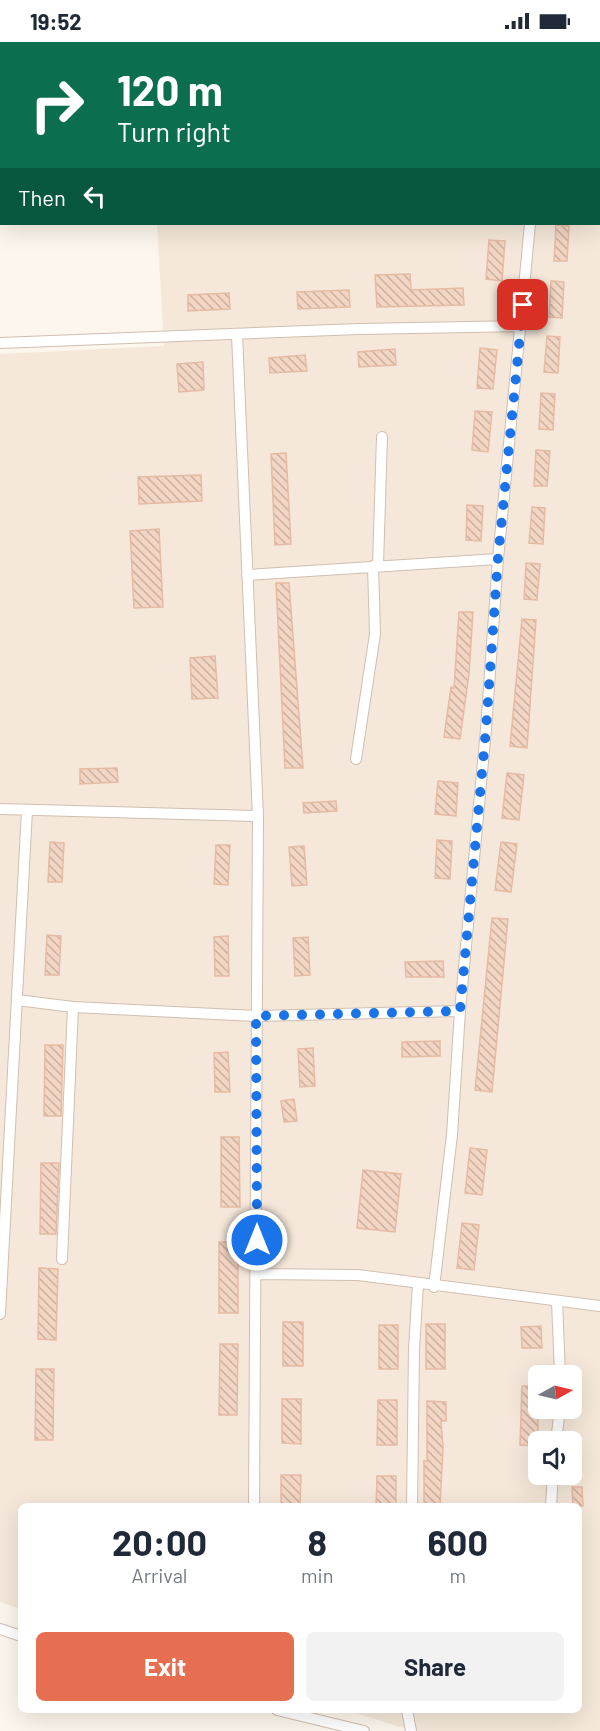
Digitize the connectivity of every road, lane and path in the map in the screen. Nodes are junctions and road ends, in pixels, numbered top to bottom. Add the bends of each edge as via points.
1 (530, 225) edge
2 (521, 326) junction
3 (237, 335) junction
4 (0, 343) edge
5 (382, 437) dead end
6 (498, 558) junction
7 (376, 565) junction
8 (247, 575) junction
9 (356, 759) dead end
10 (0, 809) edge
11 (27, 810) junction
12 (258, 816) junction
13 (17, 1000) junction
14 (73, 1007) junction
15 (460, 1011) junction
16 (256, 1016) junction
17 (62, 1259) dead end
18 (257, 1274) junction
19 (418, 1284) junction
20 (434, 1287) junction
21 (556, 1301) junction
22 (600, 1306) edge
23 (0, 1314) edge
24 (559, 1365) edge
25 (552, 1485) edge
26 (254, 1503) edge
27 (412, 1503) edge
28 (551, 1503) edge
29 (0, 1629) edge
30 (18, 1635) edge
31 (289, 1713) edge
32 (408, 1713) edge
33 (364, 1731) edge
34 (411, 1731) edge

1 - 2 street
2 - 3 street
2 - 6 street
3 - 4 street
3 - 8 street
5 - 7 street
6 - 7 street
6 - 15 street
7 - 8 street
7 - 9 street via 375,634
8 - 12 street
10 - 11 street
11 - 12 street
11 - 13 street
12 - 16 street
13 - 14 street
13 - 23 street
14 - 16 street
14 - 17 street
15 - 16 street
15 - 20 street via 452,1135
16 - 18 street
18 - 19 street via 358,1275
18 - 26 street
19 - 20 street
19 - 27 street
20 - 21 street
21 - 22 street
21 - 24 street
25 - 28 street
29 - 30 street
31 - 33 street
32 - 34 street

